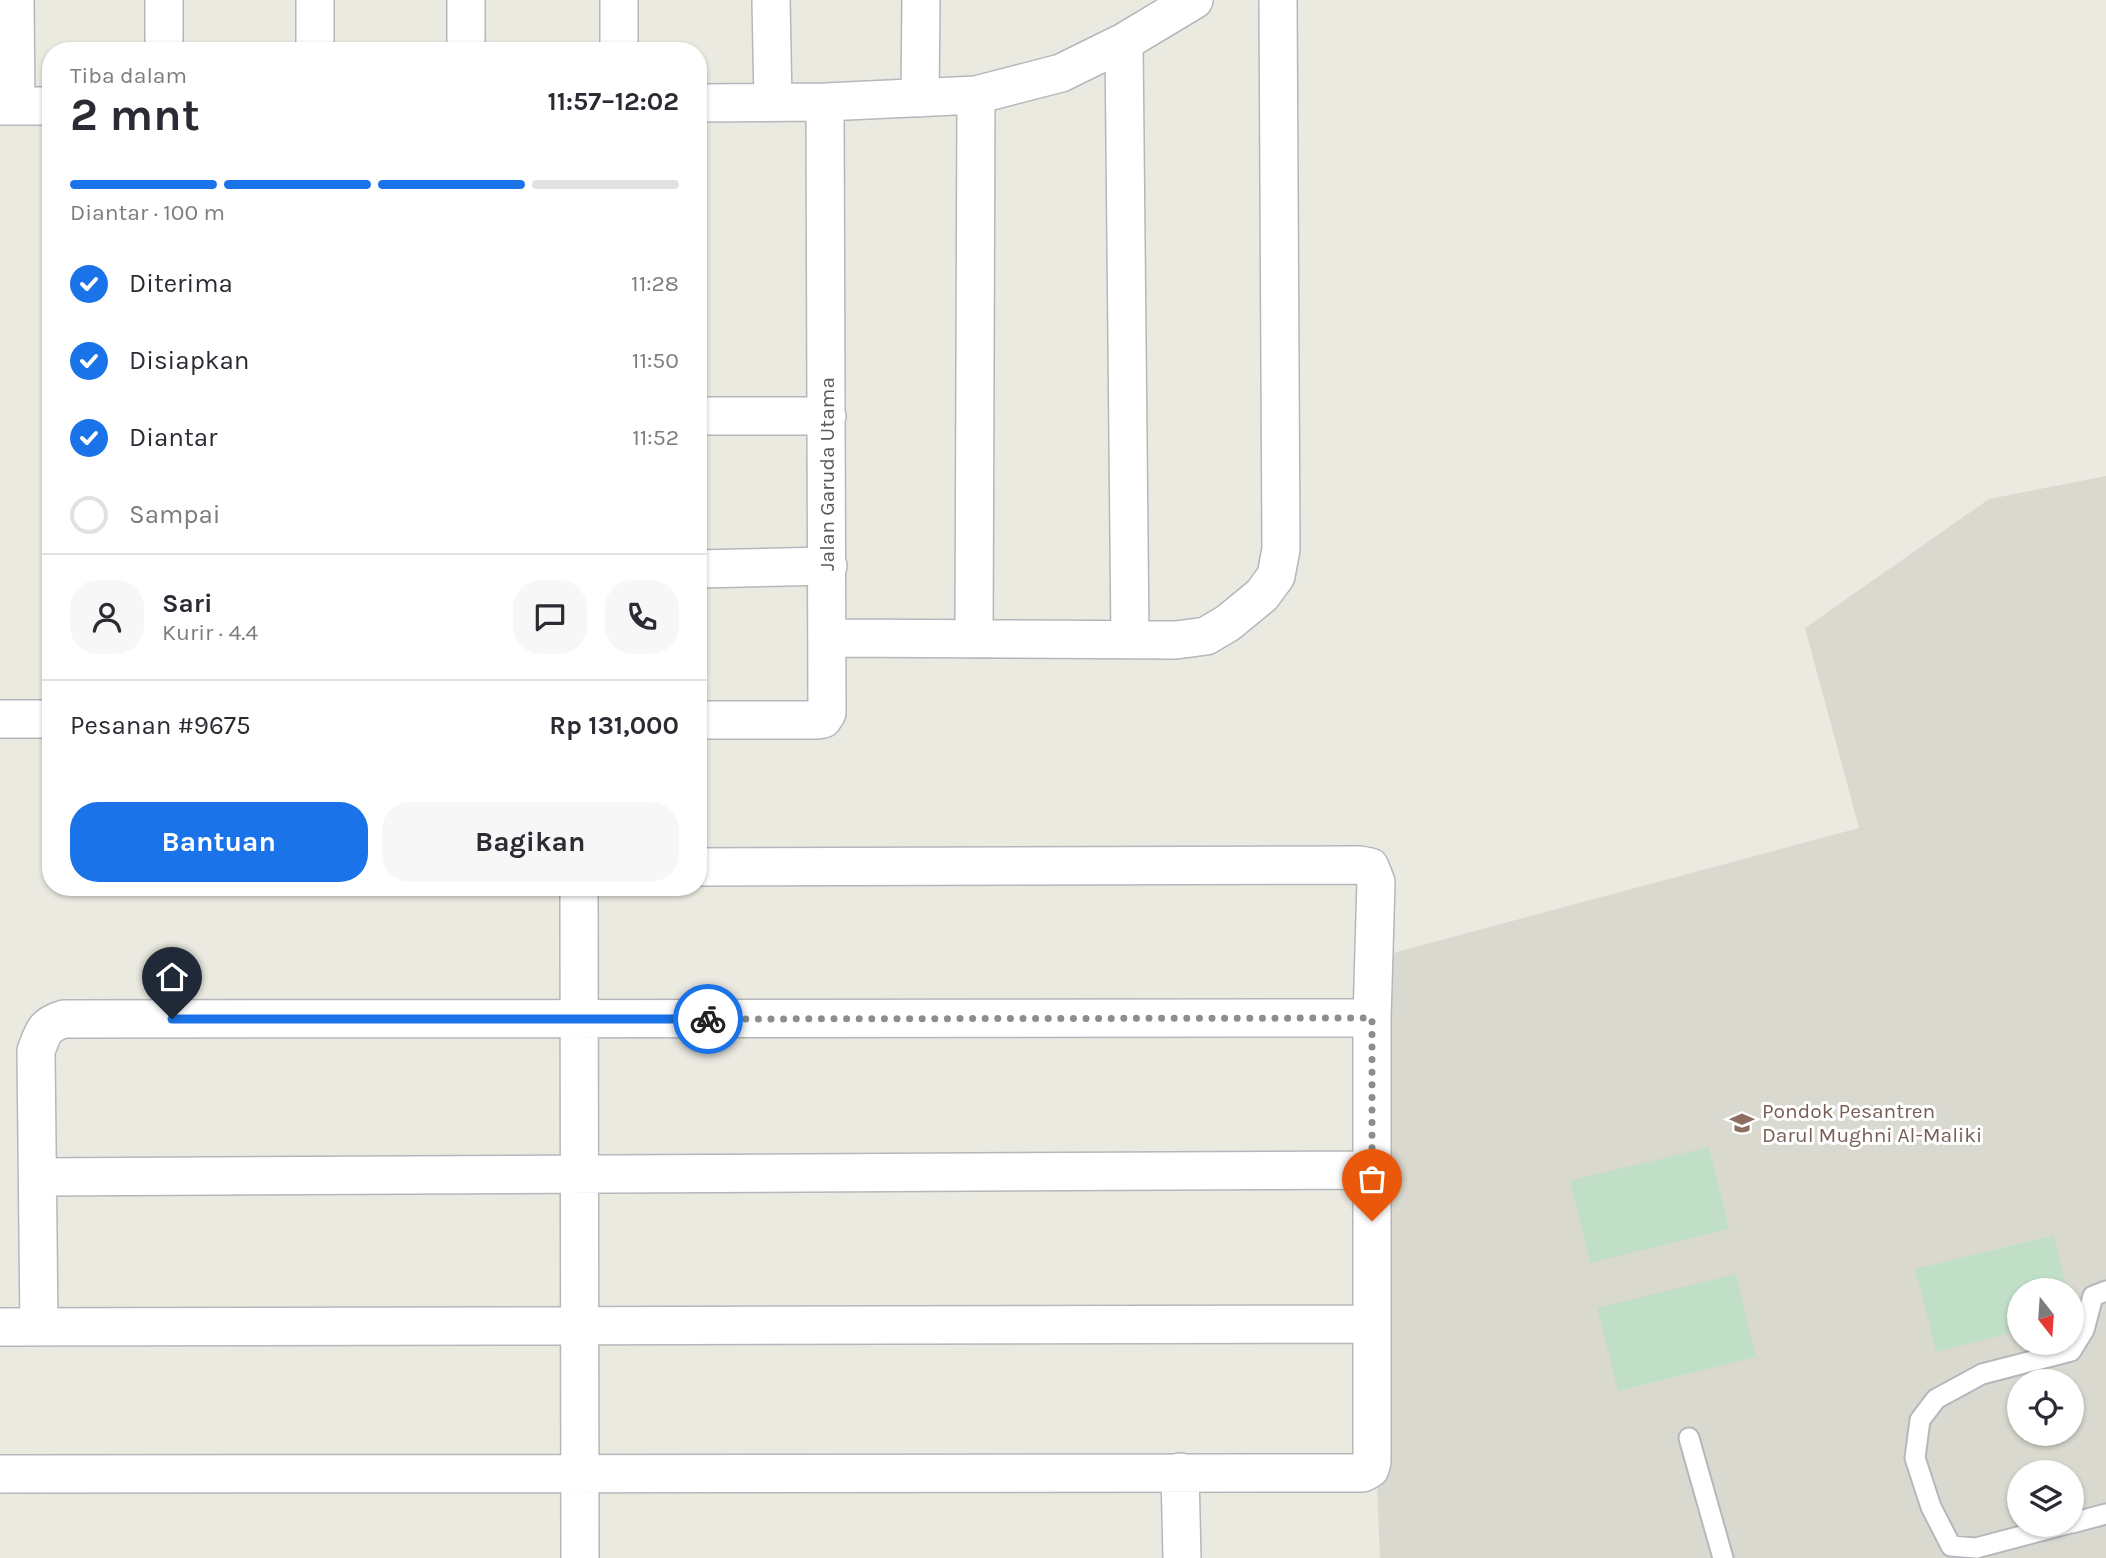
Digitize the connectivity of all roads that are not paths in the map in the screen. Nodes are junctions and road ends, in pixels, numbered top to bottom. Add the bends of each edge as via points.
1 (15, 0) edge
2 (164, 0) edge
3 (315, 0) edge
4 (466, 0) edge
5 (619, 0) edge
6 (771, 0) edge
7 (921, 0) edge
8 (1194, 0) edge
9 (1278, 0) edge
10 (163, 42) edge
11 (315, 42) edge
12 (466, 42) edge
13 (619, 42) edge
14 (1124, 42) junction
15 (976, 94) junction
16 (920, 98) junction
17 (773, 102) junction
18 (707, 103) edge
19 (825, 103) junction
20 (22, 106) edge
21 (707, 416) edge
22 (827, 416) junction
23 (828, 566) junction
24 (707, 569) edge
25 (828, 638) junction
26 (974, 639) junction
27 (1130, 639) junction
28 (0, 719) edge
29 (42, 719) edge
30 (707, 720) edge
31 (707, 867) edge
32 (579, 896) edge
33 (1372, 1018) junction
34 (579, 1020) junction
35 (1372, 1170) junction
36 (579, 1174) junction
37 (39, 1177) junction
38 (2106, 1291) edge
39 (1371, 1324) junction
40 (579, 1326) junction
41 (0, 1327) edge
42 (39, 1327) junction
43 (1689, 1438) dead end
44 (1180, 1472) junction
45 (580, 1473) junction
46 (0, 1474) edge
47 (2106, 1514) edge
48 (2084, 1520) edge
49 (2019, 1537) edge
50 (580, 1558) edge
51 (1182, 1558) edge
52 (1723, 1558) edge

1 - 20 street
2 - 10 street
3 - 11 street
4 - 12 street
5 - 13 street
6 - 17 street
7 - 16 street
8 - 14 street
9 - 27 street via 1280,549 1276,576 1262,596 1206,636
14 - 15 street via 1061,73
14 - 27 street
15 - 16 street
15 - 26 street
16 - 19 street
17 - 18 street
17 - 19 street
19 - 22 street, Jalan Garuda Utama
21 - 22 street
22 - 23 street, Jalan Garuda Utama
23 - 24 street
23 - 25 street, Jalan Garuda Utama
25 - 26 street
25 - 30 street, Jalan Garuda Utama via 828,708 823,719
26 - 27 street
28 - 29 street
31 - 33 street via 1370,867 1376,882
32 - 34 street
33 - 34 street
33 - 35 street
34 - 36 street
34 - 37 street via 64,1019 49,1024 36,1051
35 - 36 street
35 - 39 street
36 - 37 street
36 - 40 street
37 - 42 street
38 - 49 lane via 2092,1296 2084,1330 2071,1351 1982,1374 1936,1399 1920,1420 1915,1458 1931,1507 1951,1546 1976,1548
39 - 40 street
39 - 44 street via 1372,1462 1367,1472
40 - 42 street
40 - 45 street
41 - 42 street
43 - 52 lane
44 - 45 street
44 - 51 street
45 - 46 street
45 - 50 street
47 - 48 lane

